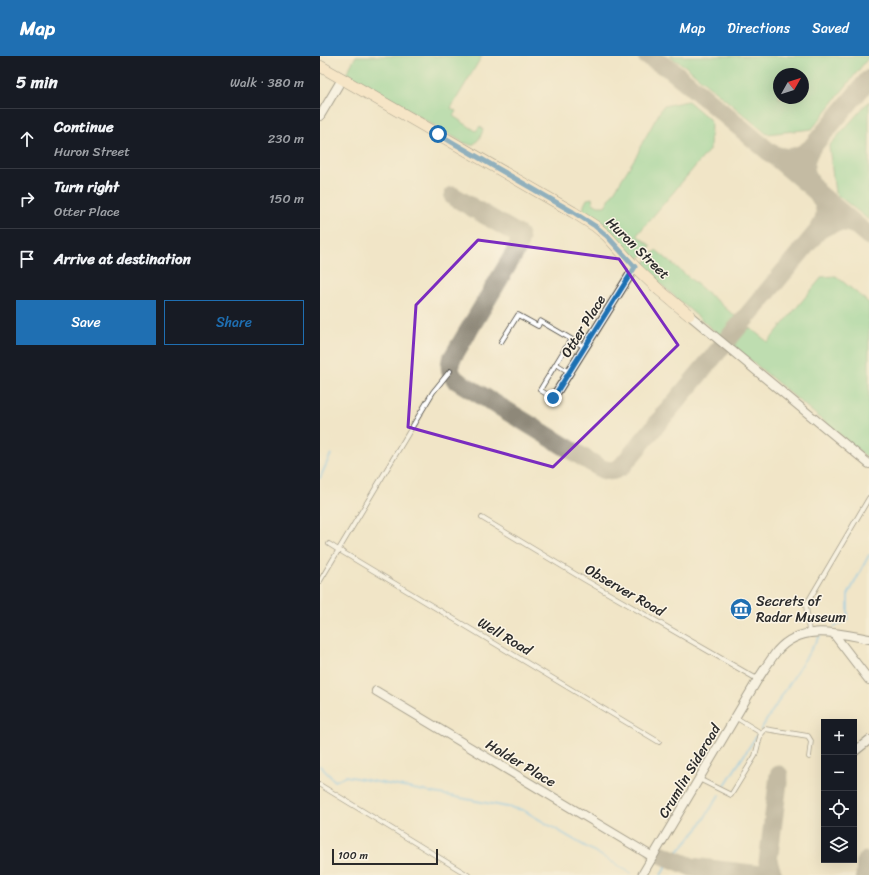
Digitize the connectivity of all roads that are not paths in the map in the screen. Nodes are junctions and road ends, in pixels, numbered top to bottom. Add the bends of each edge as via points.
1 (320, 66) edge
2 (342, 79) junction
3 (320, 116) edge
4 (635, 267) junction
5 (689, 315) joint
6 (571, 339) junction
7 (501, 342) dead end
8 (585, 348) junction
9 (556, 364) junction
10 (450, 371) dead end
11 (570, 372) junction
12 (553, 398) joint
13 (869, 464) edge
14 (869, 498) edge
15 (482, 518) dead end
16 (329, 544) dead end
17 (339, 550) junction
18 (372, 570) junction
19 (320, 581) edge
20 (809, 632) junction
21 (833, 633) junction
22 (869, 638) edge
23 (519, 657) dead end
24 (758, 679) junction
25 (869, 680) edge
26 (376, 691) dead end
27 (735, 717) junction
28 (761, 733) junction
29 (869, 740) edge
30 (659, 742) dead end
31 (857, 750) edge
32 (809, 757) dead end
33 (699, 779) junction
34 (320, 785) edge
35 (653, 857) junction
36 (468, 875) edge
37 (642, 875) edge

1 - 2 street, Huron Street
2 - 3 street
2 - 4 street, Huron Street via 578,215 607,236
4 - 5 street, Huron Street
4 - 8 street, Otter Place
5 - 13 street, Huron Street
6 - 7 lane via 540,321 538,326 518,315
6 - 8 lane
6 - 9 lane
8 - 11 street, Otter Place
9 - 11 lane
9 - 12 lane via 540,390
10 - 17 lane via 433,392
11 - 12 street, Otter Place
14 - 20 lane via 806,605
15 - 24 lane, Observer Road
16 - 17 lane, Well Road
17 - 18 lane, Well Road
17 - 19 lane
18 - 23 lane
18 - 30 lane, Well Road
20 - 21 street
20 - 24 street, Crumlin Sideroad via 788,641 777,651
21 - 22 street
21 - 25 street
24 - 27 street, Crumlin Sideroad
26 - 35 street, Holder Place
27 - 28 lane
27 - 33 street, Crumlin Sideroad
28 - 32 lane via 765,729 808,736 811,741
28 - 33 lane via 755,756 731,795
29 - 31 street
33 - 35 street, Crumlin Sideroad
34 - 36 lane
35 - 37 street, Crumlin Sideroad

